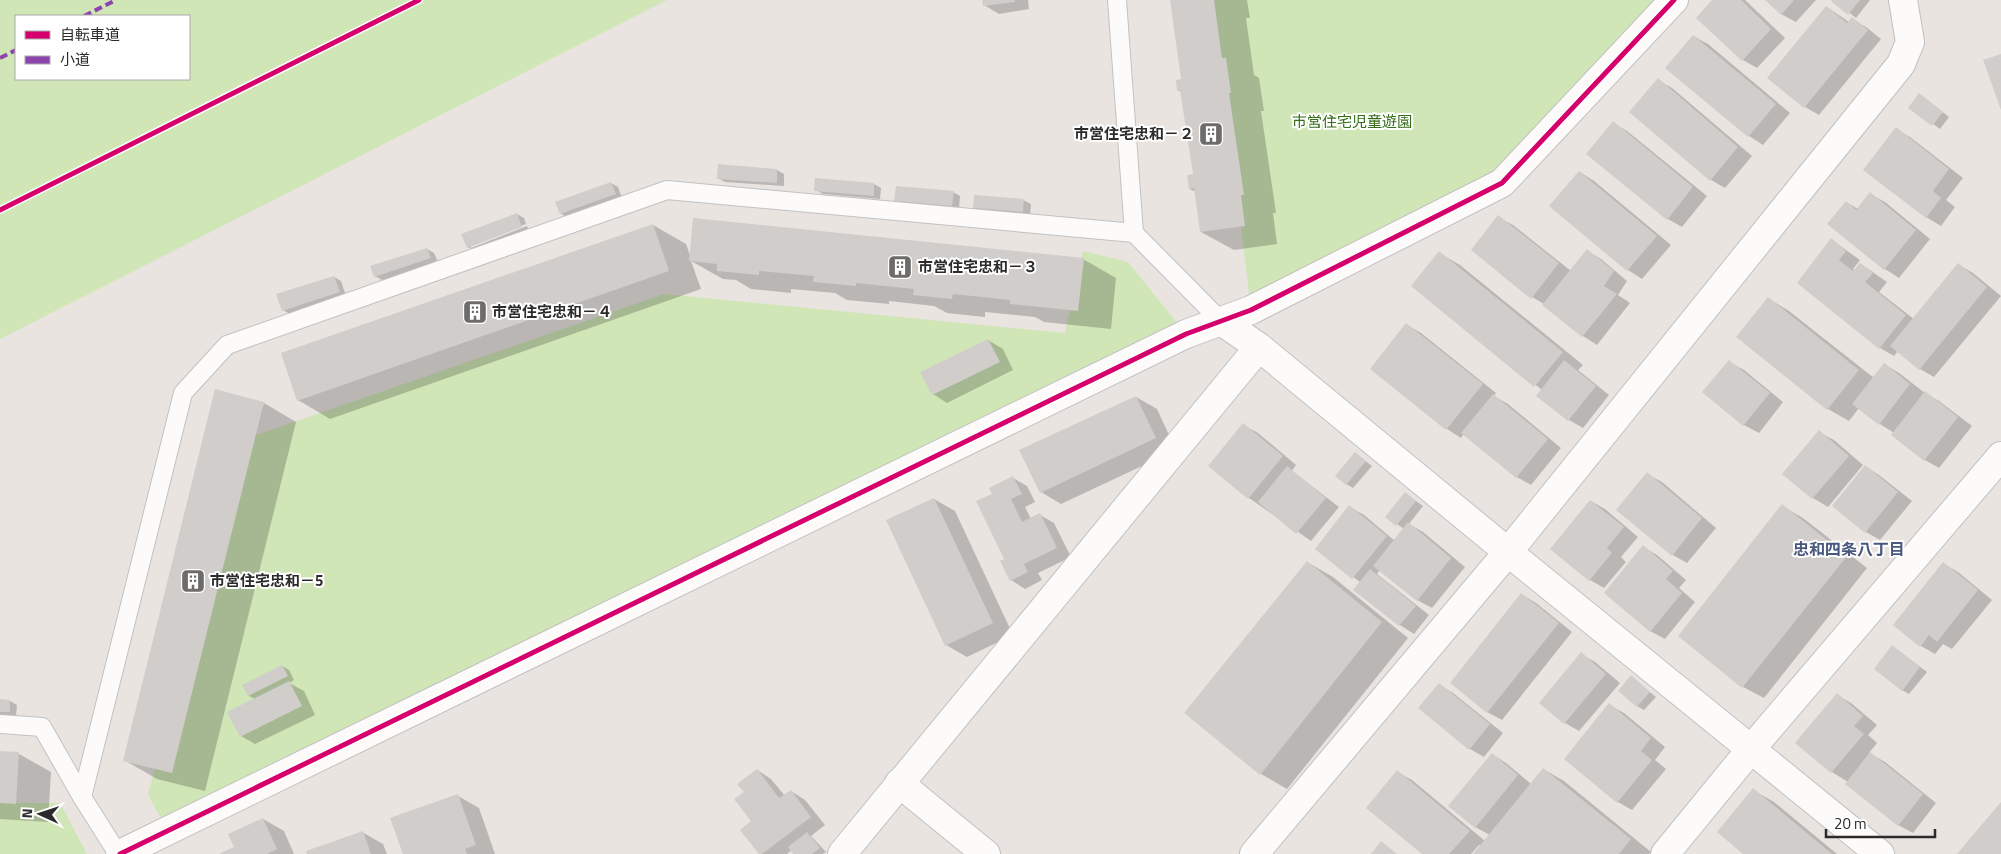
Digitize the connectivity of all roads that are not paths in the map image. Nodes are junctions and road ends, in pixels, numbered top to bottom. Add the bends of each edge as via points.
1 (1117, 0) edge
2 (1674, 0) edge
3 (1903, 0) edge
4 (1134, 233) junction
5 (1221, 321) junction
6 (1259, 347) junction
7 (2001, 456) edge
8 (1508, 552) junction
9 (0, 724) edge
10 (1751, 749) junction
11 (899, 783) junction
12 (82, 797) junction
13 (119, 854) edge
14 (842, 854) edge
15 (986, 854) edge
16 (1254, 854) edge
17 (1665, 854) edge
18 (1880, 854) edge

1 - 4 lane
2 - 5 street via 1502,183 1251,310
3 - 8 street via 1910,42 1901,64
4 - 5 lane
4 - 12 lane via 667,190 227,345 183,393
5 - 6 street
5 - 13 street
6 - 8 street
6 - 11 street
7 - 10 street
8 - 10 street
8 - 16 street
9 - 12 lane via 42,727
10 - 17 street
10 - 18 street
11 - 14 street
11 - 15 street
12 - 13 lane

